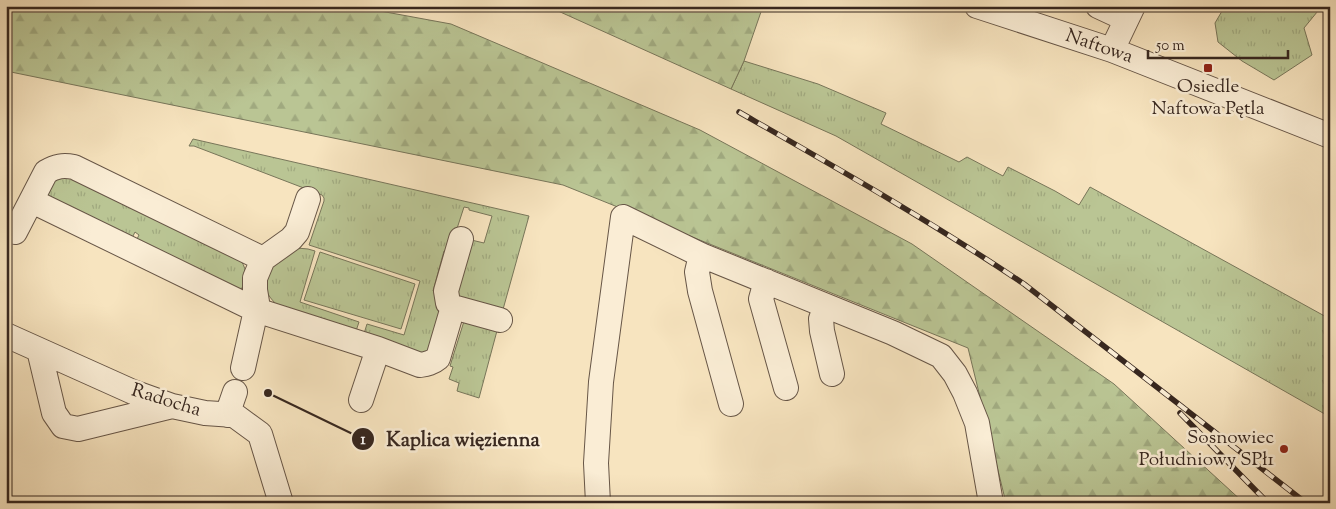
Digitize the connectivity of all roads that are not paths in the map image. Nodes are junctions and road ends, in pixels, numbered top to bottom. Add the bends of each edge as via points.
1 (978, 6) edge
2 (1098, 6) edge
3 (1130, 13) edge
4 (1112, 50) junction
5 (1329, 134) edge
6 (308, 199) dead end
7 (32, 200) junction
8 (15, 232) dead end
9 (461, 239) dead end
10 (701, 255) junction
11 (263, 259) junction
12 (766, 281) junction
13 (826, 306) junction
14 (453, 307) junction
15 (256, 310) junction
16 (500, 320) dead end
17 (6, 334) edge
18 (378, 349) junction
19 (39, 350) junction
20 (243, 368) dead end
21 (832, 374) dead end
22 (786, 388) dead end
23 (235, 392) dead end
24 (361, 400) dead end
25 (731, 404) dead end
26 (172, 406) junction
27 (227, 415) junction
28 (281, 503) edge
29 (598, 503) edge
30 (991, 503) edge

1 - 4 street, Naftowa
2 - 3 street
3 - 4 street
4 - 5 street, Naftowa
6 - 11 street via 298,232
7 - 8 street
7 - 11 street via 46,172 55,166 65,165
7 - 15 street
9 - 14 street via 446,291 448,303
10 - 12 street
10 - 25 street via 696,272
10 - 29 street via 623,217 601,382 596,463
11 - 15 street via 255,278
12 - 13 street
12 - 22 street via 761,299
13 - 21 street via 822,331
13 - 30 street via 941,356 962,387 977,423
14 - 16 street
14 - 18 street via 434,362 420,365
15 - 18 street
15 - 20 street
17 - 19 street, Radocha
18 - 24 street
19 - 26 street, Radocha
19 - 26 street via 54,413 63,426 78,429
23 - 27 street
26 - 27 street, Radocha
27 - 28 street, Radocha via 234,415 260,434

